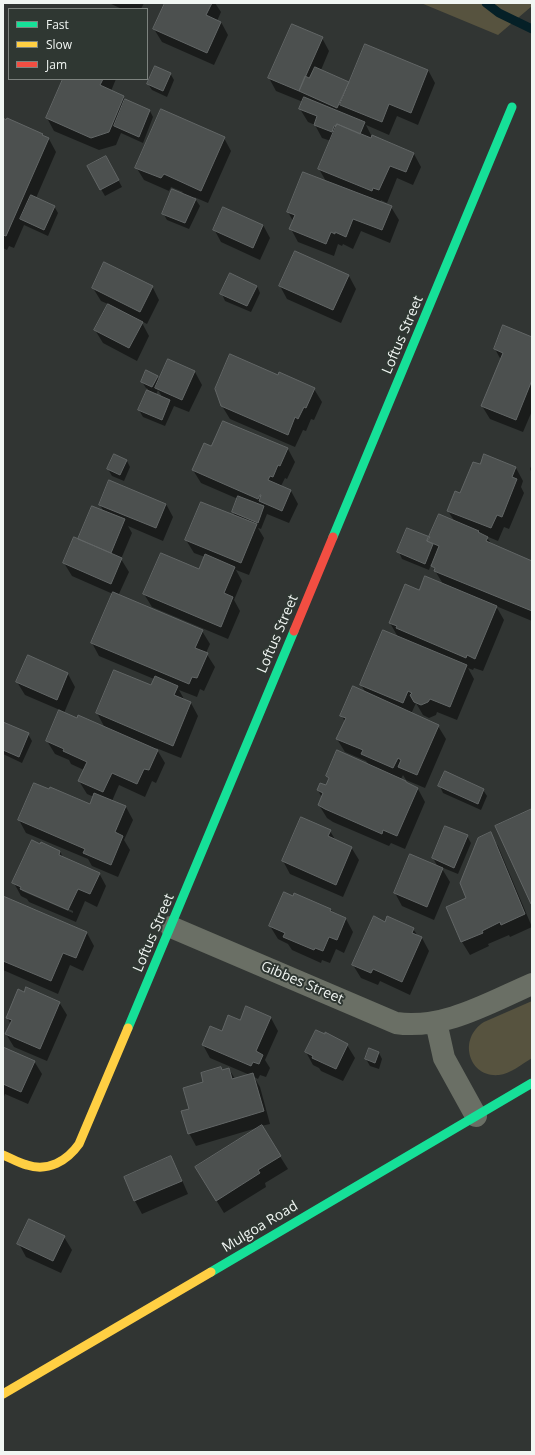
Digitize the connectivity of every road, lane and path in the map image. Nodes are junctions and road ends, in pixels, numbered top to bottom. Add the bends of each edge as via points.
1 (512, 107) dead end
2 (171, 927) junction
3 (532, 984) edge
4 (436, 1022) junction
5 (532, 1083) edge
6 (476, 1116) junction
7 (3, 1155) edge
8 (3, 1394) edge

1 - 2 street, Loftus Street
2 - 4 street, Gibbes Street via 385,1019 407,1024
2 - 7 street, Loftus Street via 79,1144 58,1164 42,1167 34,1167
3 - 4 street, Gibbes Street via 466,1013
4 - 6 street via 444,1058
5 - 6 street, Mulgoa Road
6 - 8 street, Mulgoa Road

